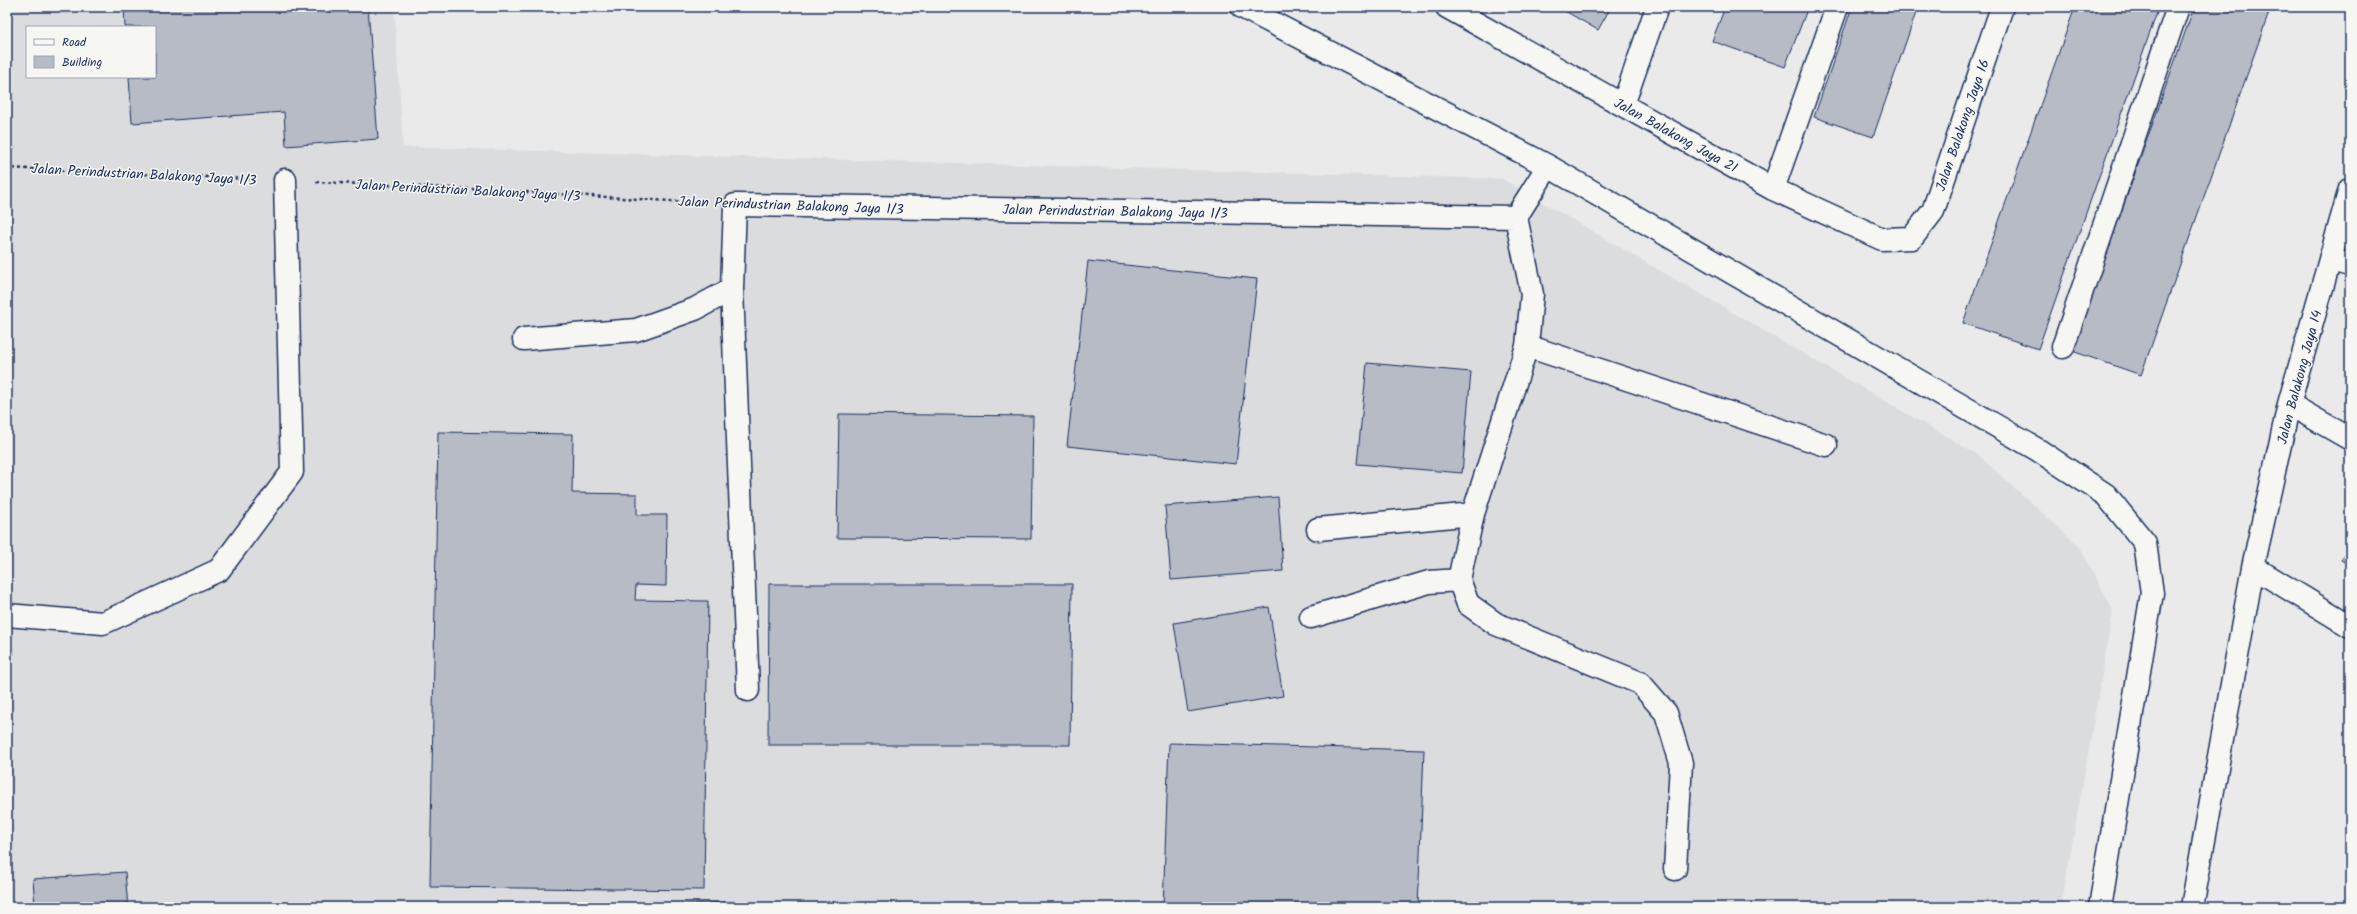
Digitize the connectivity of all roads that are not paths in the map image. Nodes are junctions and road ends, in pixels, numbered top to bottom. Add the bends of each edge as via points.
1 (1242, 7) edge
2 (1447, 7) edge
3 (1658, 7) edge
4 (1837, 7) edge
5 (2002, 7) edge
6 (2178, 7) edge
7 (1623, 105) junction
8 (1548, 166) junction
9 (285, 180) road end
10 (1773, 189) junction
11 (2350, 189) edge
12 (1516, 217) junction
13 (1912, 238) joint
14 (2341, 262) edge
15 (732, 289) junction
16 (524, 339) dead end
17 (1527, 346) junction
18 (2063, 347) dead end
19 (2289, 404) junction
20 (2350, 439) edge
21 (1826, 445) dead end
22 (1473, 514) junction
23 (1318, 529) dead end
24 (2253, 567) junction
25 (1459, 580) junction
26 (7, 615) edge
27 (1311, 617) dead end
28 (2350, 626) edge
29 (748, 690) dead end
30 (1675, 869) dead end
31 (2100, 907) edge
32 (2192, 907) edge

1 - 8 street
2 - 7 street, Jalan Balakong Jaya 21
3 - 7 street
4 - 10 street
5 - 13 street, Jalan Balakong Jaya 16 via 1933,211
6 - 18 street
7 - 10 street, Jalan Balakong Jaya 21
8 - 12 street
8 - 31 street via 2038,450 2106,495 2145,543 2152,593
9 - 26 street via 292,472 219,570 103,623
10 - 13 street, Jalan Balakong Jaya 21 via 1882,239
11 - 14 street, Jalan Balakong Jaya 14
12 - 15 street, Jalan Perindustrian Balakong Jaya 1/3 via 735,205
12 - 17 street via 1532,294
14 - 19 street, Jalan Balakong Jaya 14
15 - 16 street via 696,309 636,330
15 - 29 street
17 - 21 street
17 - 22 street
19 - 20 street
19 - 24 street, Jalan Balakong Jaya 14
22 - 23 street
22 - 25 street
24 - 28 street
24 - 32 street, Jalan Balakong Jaya 14
25 - 27 street via 1429,582
25 - 30 street via 1468,604 1496,624 1640,683 1666,713 1681,763

